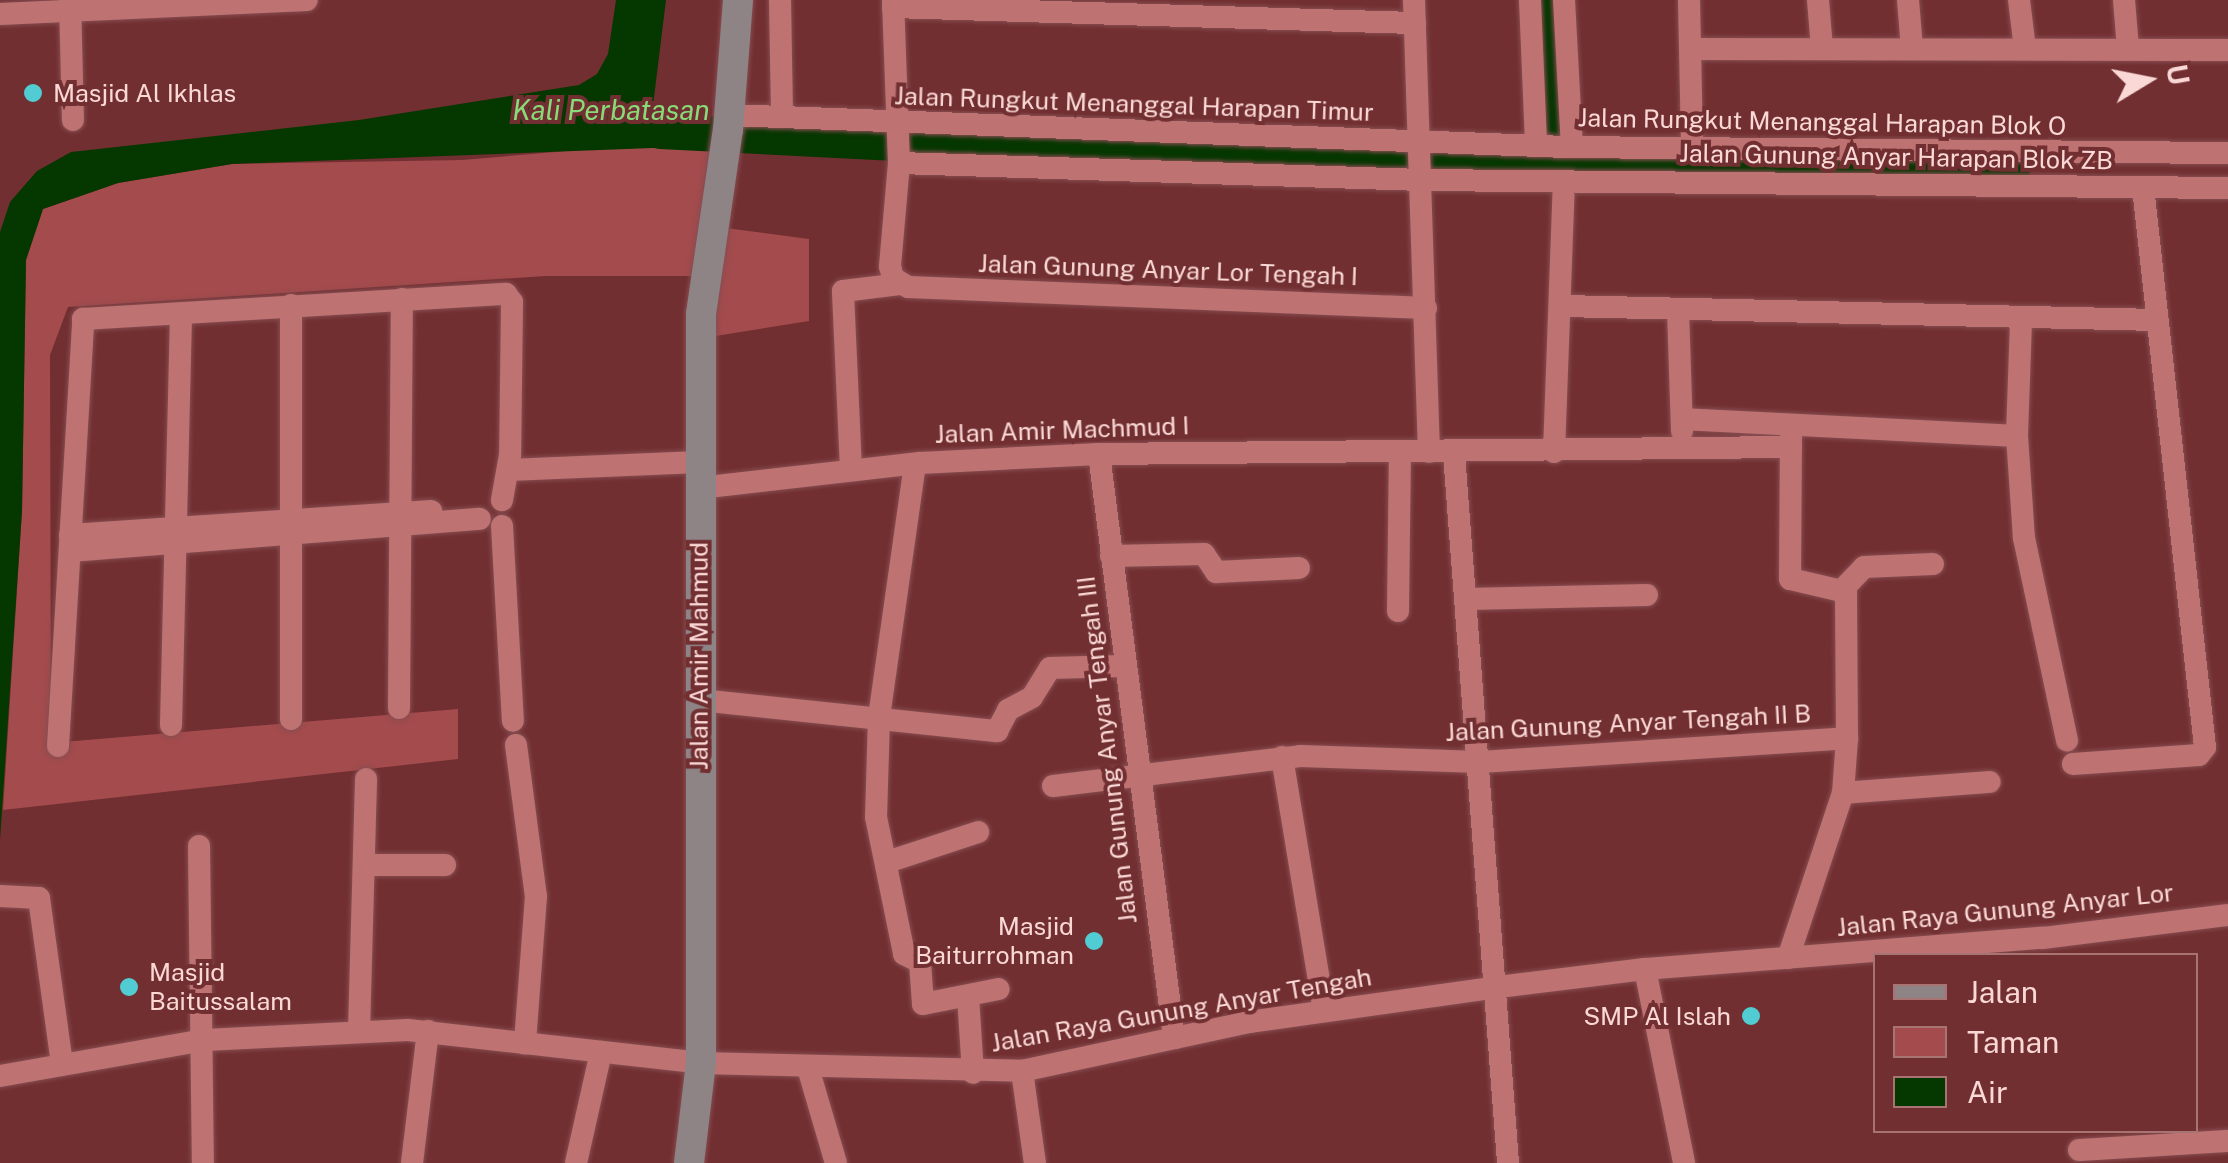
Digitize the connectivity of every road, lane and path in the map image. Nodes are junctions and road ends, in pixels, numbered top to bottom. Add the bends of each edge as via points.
1 (307, 0) edge
2 (738, 0) edge
3 (780, 0) edge
4 (1530, 0) edge
5 (1564, 0) edge
6 (1689, 0) edge
7 (1818, 0) edge
8 (1908, 0) edge
9 (2019, 0) edge
10 (2124, 0) edge
11 (893, 4) edge
12 (1009, 5) edge
13 (70, 6) edge
14 (1120, 7) edge
15 (1309, 10) edge
16 (1415, 11) edge
17 (0, 14) edge
18 (1691, 49) junction
19 (1822, 49) junction
20 (1912, 49) junction
21 (2024, 49) junction
22 (2128, 50) junction
23 (2228, 50) edge
24 (782, 118) junction
25 (74, 120) dead end
26 (728, 131) junction
27 (896, 144) junction
28 (1554, 146) junction
29 (1692, 150) junction
30 (2228, 153) edge
31 (1423, 160) junction
32 (1564, 182) junction
33 (2143, 187) junction
34 (2228, 188) edge
35 (904, 286) junction
36 (402, 299) junction
37 (291, 305) junction
38 (1563, 306) junction
39 (1426, 308) junction
40 (1678, 310) junction
41 (181, 314) junction
42 (2154, 320) junction
43 (2021, 321) junction
44 (1682, 419) junction
45 (2016, 436) junction
46 (1791, 437) junction
47 (1683, 449) junction
48 (1400, 452) junction
49 (1429, 452) junction
50 (1554, 452) junction
51 (1100, 454) junction
52 (1454, 454) junction
53 (509, 463) junction
54 (915, 464) junction
55 (699, 466) junction
56 (851, 469) junction
57 (491, 513) junction
58 (396, 522) junction
59 (290, 529) junction
60 (178, 538) junction
61 (70, 543) junction
62 (1111, 556) junction
63 (1934, 564) dead end
64 (1299, 568) dead end
65 (1843, 589) junction
66 (1647, 595) dead end
67 (1466, 598) junction
68 (1398, 611) dead end
69 (1123, 666) junction
70 (700, 700) junction
71 (399, 708) dead end
72 (879, 718) junction
73 (291, 720) dead end
74 (512, 721) dead end
75 (171, 725) dead end
76 (1847, 738) junction
77 (2067, 740) dead end
78 (516, 745) dead end
79 (58, 746) dead end
80 (1282, 757) junction
81 (1480, 762) junction
82 (2073, 764) dead end
83 (1135, 774) junction
84 (366, 780) dead end
85 (1990, 782) dead end
86 (1054, 786) dead end
87 (1843, 792) junction
88 (978, 832) dead end
89 (199, 846) dead end
90 (887, 862) junction
91 (366, 865) junction
92 (445, 865) dead end
93 (0, 896) edge
94 (2228, 915) edge
95 (2045, 947) edge
96 (1905, 953) edge
97 (1873, 954) edge
98 (1788, 958) junction
99 (1645, 969) junction
100 (1498, 987) junction
101 (999, 989) dead end
102 (968, 996) junction
103 (1324, 1010) junction
104 (359, 1031) junction
105 (428, 1032) junction
106 (1174, 1038) junction
107 (205, 1040) junction
108 (525, 1044) junction
109 (601, 1052) junction
110 (701, 1063) junction
111 (62, 1064) junction
112 (814, 1069) junction
113 (1022, 1071) junction
114 (973, 1073) junction
115 (0, 1076) edge
116 (2228, 1140) edge
117 (2078, 1148) edge
118 (203, 1163) edge
119 (412, 1163) edge
120 (576, 1163) edge
121 (689, 1163) edge
122 (836, 1163) edge
123 (1034, 1163) edge
124 (1508, 1163) edge
125 (1684, 1163) edge

1 - 13 street
2 - 26 street, Jalan Amir Mahmud
3 - 24 street
4 - 28 street
5 - 28 street
6 - 18 street
7 - 19 street
8 - 20 street
9 - 21 street
10 - 22 street
11 - 12 street
11 - 27 street
12 - 14 street
13 - 17 street
13 - 25 street
14 - 15 street
15 - 16 street
16 - 31 street
18 - 19 street
18 - 29 street
19 - 20 street
20 - 21 street
21 - 22 street
22 - 23 street
24 - 26 street, Jalan Rungkut Menanggal Harapan Timur
24 - 27 street, Jalan Rungkut Menanggal Harapan Timur
26 - 55 street, Jalan Amir Mahmud via 701,314
27 - 31 street, Jalan Rungkut Menanggal Harapan Timur
27 - 31 street, Jalan Rungkut Menanggal Harapan Timur
27 - 35 street via 890,266
28 - 29 street, Jalan Rungkut Menanggal Harapan Blok O
28 - 31 street, Jalan Rungkut Menanggal Harapan Timur
29 - 30 street, Jalan Rungkut Menanggal Harapan Blok O
31 - 32 street, Jalan Gunung Anyar Harapan Blok ZB
31 - 39 street
32 - 33 street, Jalan Gunung Anyar Harapan Blok ZB
32 - 38 street
33 - 34 street, Jalan Gunung Anyar Harapan Blok ZB
33 - 42 street
35 - 39 street, Jalan Gunung Anyar Lor Tengah I
35 - 56 street, Jalan Gunung Anyar Lor Tengah I via 843,291
36 - 37 street
36 - 53 street via 506,294 512,302
36 - 58 street
37 - 41 street
37 - 59 street
38 - 40 street
38 - 50 street
39 - 49 street
40 - 43 street
40 - 44 street
41 - 60 street
41 - 61 street via 81,321
42 - 43 street
42 - 82 street via 2204,739 2199,755
43 - 45 street
44 - 46 street
44 - 47 street
45 - 46 street
45 - 77 street via 2029,572
46 - 47 street, Jalan Amir Machmud I
46 - 65 street via 1790,579
47 - 50 street, Jalan Amir Machmud I
48 - 49 street, Jalan Amir Machmud I
48 - 51 street, Jalan Amir Machmud I
48 - 68 street
49 - 52 street, Jalan Amir Machmud I
50 - 52 street, Jalan Amir Machmud I
51 - 54 street, Jalan Amir Machmud I
51 - 62 street, Jalan Gunung Anyar Tengah III
52 - 67 street
53 - 55 street, Jalan Amir Machmud I
53 - 57 street
54 - 56 street, Jalan Amir Machmud I
54 - 72 street
55 - 56 street, Jalan Amir Machmud I
55 - 70 street, Jalan Amir Mahmud
57 - 58 street
57 - 74 street
58 - 59 street
58 - 71 street
59 - 60 street
59 - 73 street
60 - 61 street
60 - 75 street
61 - 79 street
62 - 64 street via 1204,554 1216,572
62 - 69 street, Jalan Gunung Anyar Tengah III
63 - 65 street via 1864,567
65 - 76 street
66 - 67 street
67 - 81 street
69 - 72 street via 1050,668 1032,698 1008,710 997,731
69 - 83 street, Jalan Gunung Anyar Tengah III
70 - 72 street
70 - 110 street, Jalan Amir Mahmud
72 - 90 street via 876,817
76 - 81 street, Jalan Gunung Anyar Tengah II B
76 - 87 street
78 - 108 street via 536,896
80 - 81 street, Jalan Gunung Anyar Tengah II B
80 - 83 street, Jalan Gunung Anyar Tengah II B
80 - 103 street
81 - 100 street
83 - 86 street, Jalan Gunung Anyar Tengah II B
83 - 106 street, Jalan Gunung Anyar Tengah III
84 - 91 street
85 - 87 street
87 - 98 street
88 - 90 street
89 - 107 street
90 - 102 street via 904,954 920,962 923,1004
91 - 92 street
91 - 104 street
93 - 111 street via 31,893 42,906
94 - 95 street, Jalan Raya Gunung Anyar Lor
95 - 96 street, Jalan Raya Gunung Anyar Lor
97 - 98 street, Jalan Raya Gunung Anyar Lor
98 - 99 street, Jalan Raya Gunung Anyar Tengah
99 - 100 street, Jalan Raya Gunung Anyar Tengah
99 - 125 street
100 - 103 street, Jalan Raya Gunung Anyar Tengah
100 - 124 street
101 - 102 street
102 - 114 street
103 - 106 street, Jalan Raya Gunung Anyar Tengah
104 - 105 street, Jalan Raya Gunung Anyar Tengah
104 - 107 street, Jalan Raya Gunung Anyar Tengah
105 - 108 street, Jalan Raya Gunung Anyar Tengah
105 - 119 street
106 - 113 street, Jalan Raya Gunung Anyar Tengah
107 - 111 street, Jalan Raya Gunung Anyar Tengah
107 - 118 street
108 - 109 street, Jalan Raya Gunung Anyar Tengah
109 - 110 street, Jalan Raya Gunung Anyar Tengah
109 - 120 street
110 - 112 street, Jalan Raya Gunung Anyar Tengah
110 - 121 street, Jalan Amir Mahmud
111 - 115 street, Jalan Raya Gunung Anyar Tengah
112 - 114 street, Jalan Raya Gunung Anyar Tengah
112 - 122 street
113 - 114 street, Jalan Raya Gunung Anyar Tengah
113 - 123 street
116 - 117 street

